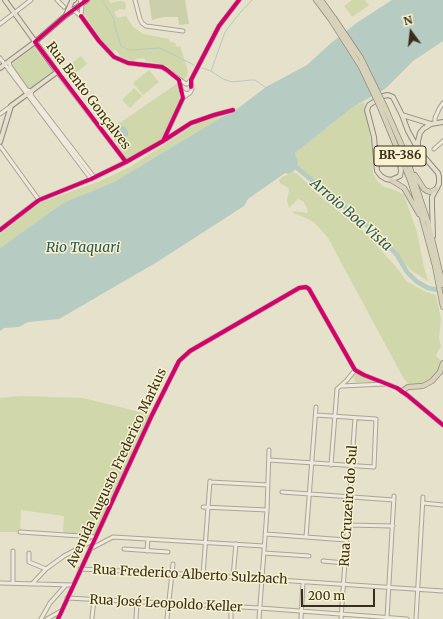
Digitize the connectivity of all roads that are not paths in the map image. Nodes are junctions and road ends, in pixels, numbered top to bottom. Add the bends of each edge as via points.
1 (5, 0) edge
2 (31, 0) edge
3 (57, 0) edge
4 (80, 0) edge
5 (135, 0) edge
6 (239, 0) edge
7 (316, 0) edge
8 (321, 0) edge
9 (85, 2) edge
10 (72, 6) edge
11 (64, 7) dead end
12 (14, 13) junction
13 (81, 16) junction
14 (332, 19) junction
15 (0, 24) edge
16 (183, 31) dead end
17 (35, 42) junction
18 (0, 58) edge
19 (9, 61) junction
20 (4, 64) junction
21 (0, 68) edge
22 (57, 72) junction
23 (179, 80) junction
24 (191, 80) junction
25 (187, 84) junction
26 (191, 87) junction
27 (181, 90) junction
28 (32, 91) junction
29 (27, 94) junction
30 (188, 94) junction
31 (183, 98) junction
32 (443, 103) edge
33 (11, 106) junction
34 (382, 106) junction
35 (40, 109) junction
36 (233, 110) dead end
37 (1, 113) edge
38 (402, 115) junction
39 (7, 119) junction
40 (412, 119) junction
41 (420, 120) junction
42 (443, 122) edge
43 (433, 123) junction
44 (407, 126) junction
45 (423, 129) junction
46 (420, 133) junction
47 (410, 134) junction
48 (1, 139) edge
49 (163, 141) junction
50 (443, 141) edge
51 (0, 146) edge
52 (434, 149) dead end
53 (398, 151) junction
54 (419, 151) junction
55 (126, 162) junction
56 (411, 170) junction
57 (92, 178) junction
58 (391, 180) junction
59 (436, 189) junction
60 (39, 200) junction
61 (422, 218) junction
62 (0, 230) edge
63 (433, 239) junction
64 (437, 265) junction
65 (443, 285) edge
66 (443, 307) edge
67 (443, 363) edge
68 (355, 370) junction
69 (349, 378) junction
70 (386, 384) junction
71 (354, 385) junction
72 (341, 386) junction
73 (400, 390) junction
74 (316, 407) dead end
75 (316, 415) junction
76 (335, 417) junction
77 (355, 418) junction
78 (442, 424) edge
79 (443, 429) edge
80 (269, 450) dead end
81 (269, 460) junction
82 (311, 463) junction
83 (331, 465) junction
84 (351, 466) junction
85 (268, 485) junction
86 (282, 492) dead end
87 (309, 495) junction
88 (423, 496) dead end
89 (349, 497) junction
90 (423, 503) junction
91 (443, 505) edge
92 (203, 507) dead end
93 (209, 507) junction
94 (267, 510) junction
95 (348, 525) junction
96 (393, 526) junction
97 (20, 532) dead end
98 (266, 534) junction
99 (306, 537) junction
100 (95, 538) junction
101 (148, 539) junction
102 (346, 540) junction
103 (206, 542) junction
104 (236, 544) junction
105 (264, 546) junction
106 (90, 549) junction
107 (124, 549) dead end
108 (13, 551) dead end
109 (147, 551) junction
110 (168, 552) dead end
111 (29, 553) dead end
112 (264, 553) junction
113 (309, 556) dead end
114 (323, 561) dead end
115 (345, 563) junction
116 (173, 564) dead end
117 (46, 569) junction
118 (80, 569) junction
119 (171, 574) junction
120 (203, 575) junction
121 (233, 578) junction
122 (262, 579) junction
123 (303, 582) junction
124 (0, 583) edge
125 (13, 583) junction
126 (32, 584) junction
127 (344, 584) junction
128 (66, 585) junction
129 (73, 585) junction
130 (389, 587) junction
131 (418, 590) junction
132 (443, 591) edge
133 (68, 598) junction
134 (94, 600) junction
135 (137, 602) junction
136 (168, 604) junction
137 (232, 607) junction
138 (260, 608) junction
139 (62, 610) junction
140 (301, 611) junction
141 (342, 614) junction
142 (92, 618) edge
143 (386, 618) edge
144 (41, 619) edge
145 (47, 619) edge
146 (58, 619) edge
147 (136, 619) edge
148 (167, 619) edge
149 (231, 619) edge
150 (259, 619) edge
151 (301, 619) edge
152 (341, 619) edge
153 (407, 619) edge
154 (416, 619) edge

1 - 12 main road, Rua Bento Gonçalves
2 - 12 street
3 - 11 street
4 - 9 street
5 - 16 street via 142,24
6 - 24 street via 219,26
7 - 14 highway, BR-386
8 - 14 highway, BR-386
9 - 10 main road
9 - 13 street
10 - 13 street
10 - 17 main road via 65,16
12 - 15 street
12 - 17 main road, Rua Bento Gonçalves
13 - 23 street via 114,57 128,63 162,67
14 - 34 highway, BR-386, bridge
17 - 19 main road
17 - 22 main road, Rua Bento Gonçalves
18 - 20 street
19 - 20 main road
19 - 28 street via 27,90
20 - 21 main road
20 - 29 street
22 - 28 main road
22 - 55 street, Rua Bento Gonçalves
23 - 25 street
23 - 27 street
24 - 25 street
24 - 26 street
25 - 26 street
25 - 27 street via 183,85
26 - 30 street
27 - 30 street
27 - 31 street
28 - 29 main road
28 - 35 street via 31,94
29 - 33 main road
29 - 35 street
30 - 31 street
31 - 49 street
32 - 43 street
33 - 37 street
33 - 39 main road
34 - 53 highway, BR-386
34 - 56 highway, BR-386
35 - 57 street
36 - 49 street via 191,123
37 - 39 street
38 - 40 main road
38 - 44 main road
38 - 58 main road via 393,97 388,95 374,101 367,110 374,137 377,171 381,176
39 - 48 main road
40 - 41 main road
40 - 44 main road
41 - 43 main road
41 - 45 main road
42 - 43 main road
43 - 45 main road
44 - 47 main road
45 - 46 main road
46 - 47 main road
46 - 54 main road
47 - 54 main road
49 - 55 street
50 - 52 street
51 - 60 street
53 - 58 main road via 400,176
53 - 61 highway, BR-386
54 - 59 main road via 438,173
55 - 57 street
56 - 59 highway via 424,189 431,192
56 - 63 highway, BR-386
57 - 60 street
58 - 61 highway via 404,188
59 - 63 main road via 432,197
60 - 62 street
61 - 64 highway, BR-386
63 - 64 highway, BR-386
64 - 65 highway, BR-386
64 - 66 highway, BR-386
67 - 73 highway via 440,372 432,381 424,386
68 - 69 street
68 - 70 street
68 - 100 street, Avenida Augusto Frederico Markus via 306,287 299,288 190,351 180,359 173,370
69 - 71 street
69 - 72 street
70 - 71 street
70 - 73 street
71 - 72 street
72 - 76 street via 336,390
73 - 78 street
74 - 75 street
75 - 76 street
75 - 82 street
76 - 77 street
76 - 83 street
77 - 84 street, Rua Cruzeiro do Sul
77 - 84 street via 376,419 374,467
78 - 79 street
80 - 81 street
81 - 82 street
81 - 85 street
82 - 83 street
82 - 87 street
83 - 84 street
84 - 89 street, Rua Cruzeiro do Sul
85 - 93 street via 210,482
85 - 94 street
86 - 87 street
87 - 89 street
87 - 99 street
88 - 90 street
89 - 95 street, Rua Cruzeiro do Sul
89 - 96 street via 394,498
90 - 91 street
90 - 131 street
92 - 93 street
93 - 94 street
93 - 103 street
94 - 98 street
95 - 96 street
95 - 102 street, Rua Cruzeiro do Sul
96 - 130 street
97 - 100 street
98 - 99 street
98 - 105 street
99 - 102 street
100 - 106 street, Avenida Augusto Frederico Markus
100 - 117 street
101 - 103 street
101 - 106 street via 113,537
101 - 109 street
102 - 115 street, Rua Cruzeiro do Sul
103 - 104 street
103 - 120 street
104 - 105 street
104 - 121 street
105 - 112 street
106 - 118 street, Avenida Augusto Frederico Markus
107 - 109 street
108 - 125 street
109 - 110 street
111 - 117 street via 29,562
112 - 113 street
112 - 122 street
114 - 115 street
115 - 127 street, Rua Cruzeiro do Sul
116 - 119 street
117 - 126 street
118 - 119 street, Rua Frederico Alberto Sulzbach
118 - 129 street, Avenida Augusto Frederico Markus
119 - 120 street, Rua Frederico Alberto Sulzbach
119 - 136 street
120 - 121 street, Rua Frederico Alberto Sulzbach
121 - 122 street, Rua Frederico Alberto Sulzbach
122 - 123 street, Rua Frederico Alberto Sulzbach
122 - 138 street
123 - 127 street, Rua Frederico Alberto Sulzbach
123 - 140 street
124 - 125 street
125 - 126 street
126 - 128 street
127 - 130 street, Rua Frederico Alberto Sulzbach
127 - 141 street, Rua Cruzeiro do Sul
128 - 129 street
128 - 144 street via 50,603
129 - 133 street, Avenida Augusto Frederico Markus
130 - 131 street, Rua Frederico Alberto Sulzbach
130 - 143 street
131 - 132 street, Rua Frederico Alberto Sulzbach
131 - 154 street
133 - 134 street, Rua José Leopoldo Keller
133 - 139 street, Avenida Augusto Frederico Markus
134 - 135 street, Rua José Leopoldo Keller
134 - 142 street
135 - 136 street, Rua José Leopoldo Keller
135 - 147 street
136 - 137 street, Rua José Leopoldo Keller
136 - 148 street
137 - 138 street, Rua José Leopoldo Keller
137 - 149 street
138 - 140 street, Rua José Leopoldo Keller
138 - 150 street
139 - 145 street
139 - 146 street, Avenida Augusto Frederico Markus
140 - 141 street, Rua José Leopoldo Keller
140 - 151 street
141 - 143 street, Rua José Leopoldo Keller
141 - 152 street, Rua Cruzeiro do Sul
143 - 153 street, Rua José Leopoldo Keller

